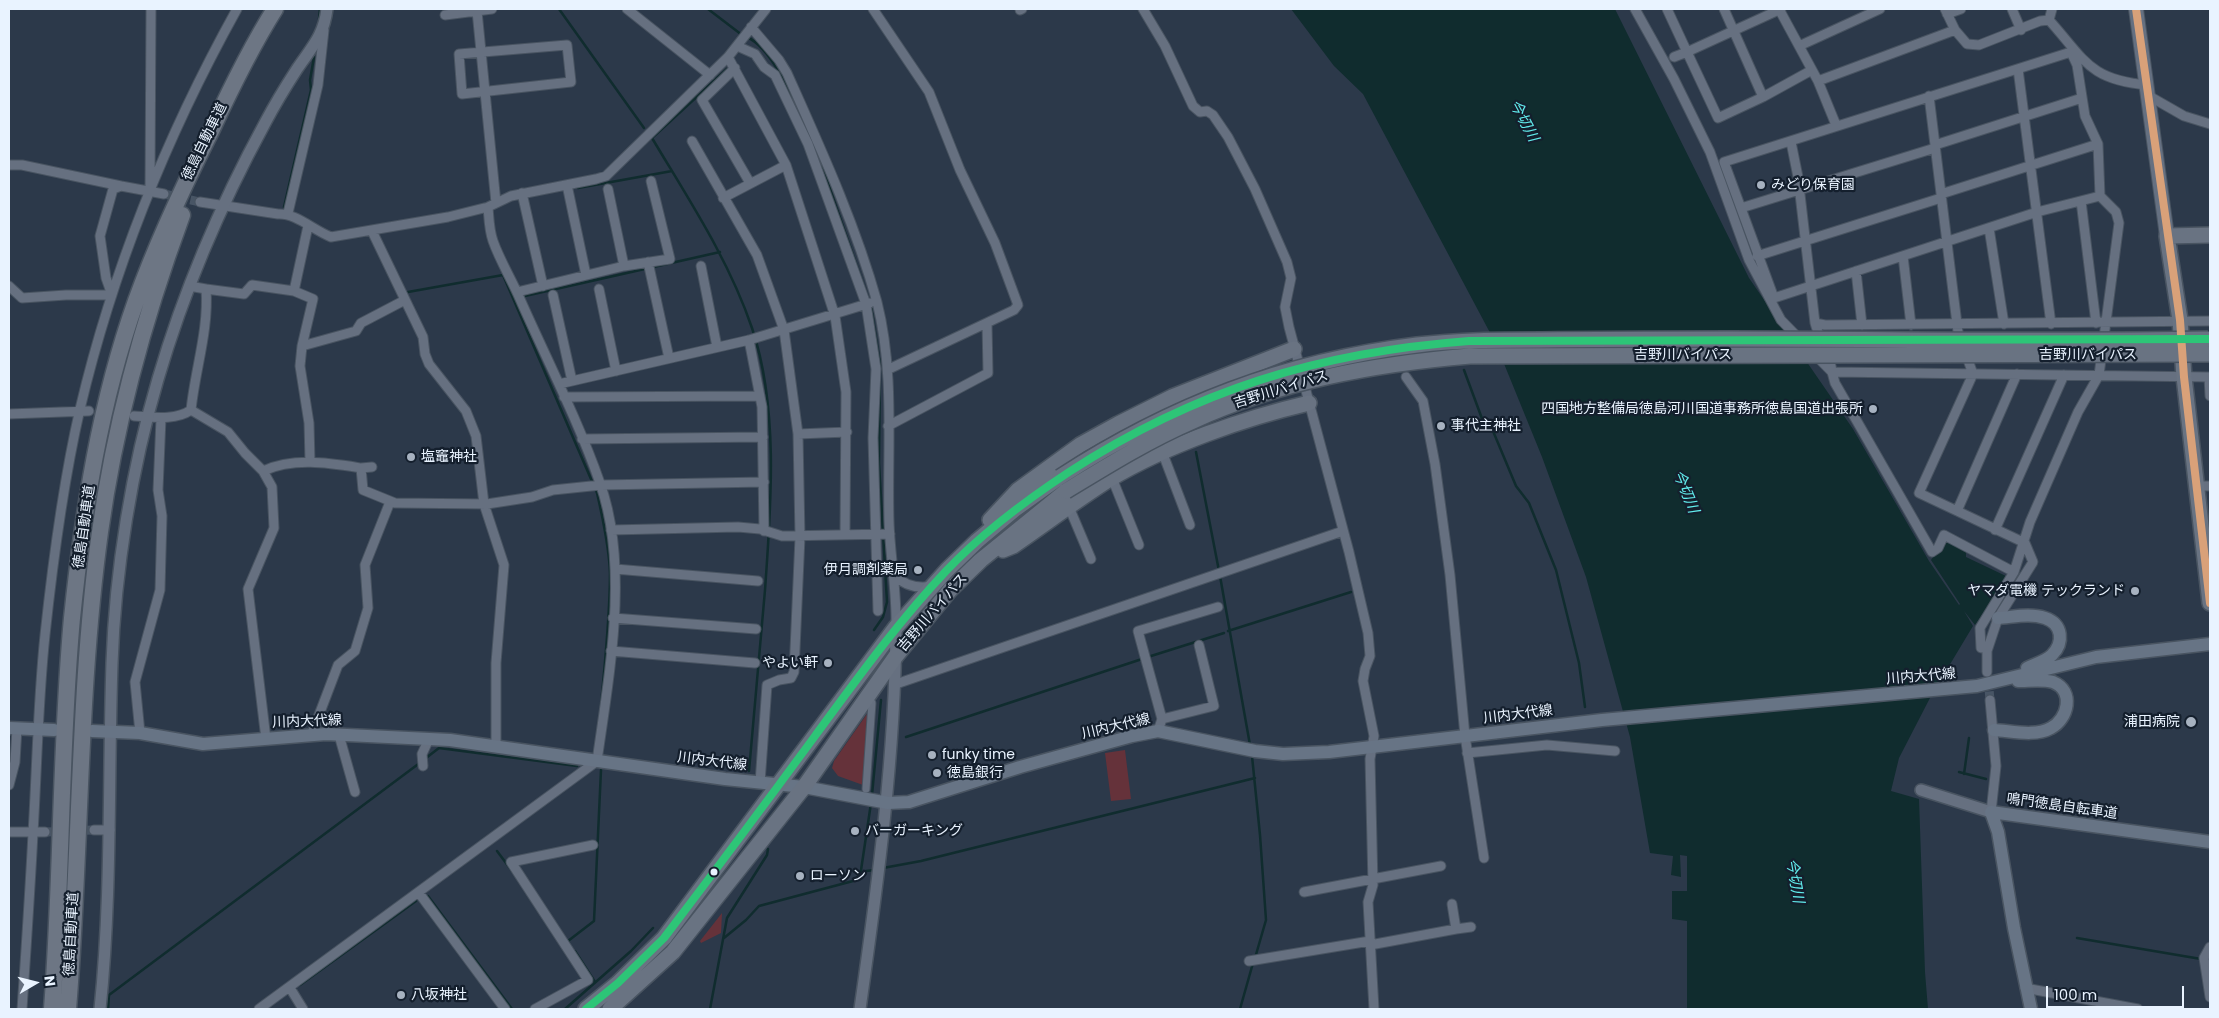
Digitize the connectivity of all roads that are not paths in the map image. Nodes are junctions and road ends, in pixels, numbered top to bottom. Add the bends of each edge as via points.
1 (151, 9) edge
2 (237, 9) edge
3 (327, 9) edge
4 (492, 9) edge
5 (627, 9) edge
6 (766, 9) edge
7 (873, 9) edge
8 (1143, 9) edge
9 (1635, 9) edge
10 (1667, 9) edge
11 (1724, 9) edge
12 (1780, 9) edge
13 (1880, 9) edge
14 (1961, 9) edge
15 (2012, 9) edge
16 (2052, 9) edge
17 (2136, 9) edge
18 (477, 11) junction
19 (1946, 12) edge
20 (273, 13) edge
21 (444, 15) dead end
22 (2050, 20) junction
23 (325, 25) junction
24 (1734, 30) junction
25 (1955, 30) junction
26 (2020, 30) junction
27 (746, 32) junction
28 (737, 46) junction
29 (1799, 46) junction
30 (481, 52) junction
31 (1687, 52) junction
32 (2073, 52) junction
33 (728, 57) junction
34 (1674, 57) dead end
35 (735, 68) junction
36 (778, 69) junction
37 (2018, 69) junction
38 (1812, 70) junction
39 (240, 71) junction
40 (710, 75) junction
41 (1818, 81) junction
42 (2148, 90) junction
43 (484, 91) junction
44 (1929, 96) junction
45 (1763, 97) junction
46 (2082, 98) junction
47 (2024, 117) junction
48 (2210, 124) edge
49 (1836, 126) junction
50 (692, 142) dead end
51 (1791, 142) junction
52 (2098, 144) junction
53 (1935, 147) junction
54 (9, 165) edge
55 (786, 165) junction
56 (2031, 165) junction
57 (651, 181) dead end
58 (750, 184) junction
59 (567, 185) junction
60 (121, 186) junction
61 (608, 189) dead end
62 (150, 190) junction
63 (1800, 191) junction
64 (164, 194) tunnel mouth
65 (522, 194) junction
66 (1941, 196) junction
67 (2100, 196) junction
68 (723, 198) junction
69 (2081, 201) junction
70 (200, 202) tunnel mouth
71 (224, 205) junction
72 (492, 205) junction
73 (1741, 208) junction
74 (2037, 212) junction
75 (288, 213) junction
76 (308, 226) junction
77 (1989, 228) junction
78 (372, 231) junction
79 (2210, 235) edge
80 (2167, 236) junction
81 (1805, 239) junction
82 (1946, 243) junction
83 (1757, 256) junction
84 (1903, 256) junction
85 (648, 262) junction
86 (624, 266) junction
87 (701, 266) dead end
88 (1856, 271) junction
89 (586, 276) junction
90 (9, 286) edge
91 (189, 286) junction
92 (543, 286) junction
93 (1811, 286) junction
94 (599, 288) dead end
95 (206, 289) junction
96 (294, 291) junction
97 (517, 292) junction
98 (112, 295) junction
99 (553, 295) dead end
100 (404, 300) junction
101 (871, 303) junction
102 (835, 316) junction
103 (2180, 320) junction
104 (2210, 321) edge
105 (1815, 322) junction
106 (2106, 322) junction
107 (987, 323) junction
108 (2096, 323) junction
109 (2004, 324) junction
110 (2051, 324) junction
111 (1862, 325) junction
112 (1910, 325) junction
113 (1957, 325) junction
114 (784, 330) junction
115 (753, 339) junction
116 (2210, 345) edge
117 (302, 346) junction
118 (717, 347) junction
119 (1294, 349) junction
120 (669, 358) junction
121 (1245, 368) junction
122 (889, 369) junction
123 (616, 370) junction
124 (1832, 372) junction
125 (1973, 374) junction
126 (2017, 374) junction
127 (2064, 374) junction
128 (2099, 375) junction
129 (1406, 377) dead end
130 (2184, 377) junction
131 (2210, 377) edge
132 (572, 381) junction
133 (559, 384) junction
134 (760, 396) junction
135 (2210, 396) edge
136 (564, 397) junction
137 (1309, 403) junction
138 (191, 410) junction
139 (84, 411) junction
140 (9, 414) edge
141 (1261, 415) junction
142 (134, 416) dead end
143 (148, 417) junction
144 (161, 418) junction
145 (888, 426) junction
146 (846, 432) junction
147 (798, 434) junction
148 (763, 437) junction
149 (582, 439) junction
150 (1163, 454) junction
151 (310, 462) junction
152 (2203, 463) edge
153 (372, 467) dead end
154 (362, 468) junction
155 (264, 471) junction
156 (1112, 478) junction
157 (764, 482) junction
158 (601, 484) junction
159 (1063, 484) junction
160 (2204, 486) edge
161 (390, 502) junction
162 (484, 504) junction
163 (1069, 507) junction
164 (1958, 511) junction
165 (1190, 525) dead end
166 (611, 530) junction
167 (1995, 530) junction
168 (1343, 531) junction
169 (768, 532) junction
170 (882, 533) junction
171 (845, 534) junction
172 (800, 536) junction
173 (977, 541) junction
174 (2025, 543) junction
175 (1139, 545) dead end
176 (1091, 559) dead end
177 (981, 560) junction
178 (615, 569) junction
179 (2014, 572) junction
180 (894, 575) junction
181 (758, 581) dead end
182 (932, 586) junction
183 (2210, 603) edge
184 (1218, 607) dead end
185 (878, 611) dead end
186 (614, 618) junction
187 (1998, 618) junction
188 (896, 627) junction
189 (756, 630) dead end
190 (2210, 644) edge
191 (1199, 645) dead end
192 (1981, 648) dead end
193 (611, 651) junction
194 (896, 656) junction
195 (755, 663) dead end
196 (1987, 672) tunnel mouth
197 (1998, 682) junction
198 (896, 684) junction
199 (1990, 700) tunnel mouth
200 (872, 703) dead end
201 (1160, 725) junction
202 (13, 728) edge
203 (37, 729) junction
204 (54, 730) dead end
205 (1994, 730) junction
206 (92, 731) dead end
207 (111, 732) junction
208 (140, 733) junction
209 (339, 735) junction
210 (311, 736) junction
211 (1465, 736) junction
212 (266, 739) junction
213 (429, 739) junction
214 (496, 746) junction
215 (1372, 747) junction
216 (1615, 751) dead end
217 (1467, 753) junction
218 (597, 761) junction
219 (423, 766) dead end
220 (760, 783) junction
221 (9, 785) edge
222 (780, 785) junction
223 (804, 787) junction
224 (1921, 790) dead end
225 (355, 792) dead end
226 (869, 796) junction
227 (888, 803) junction
228 (1991, 812) junction
229 (94, 830) tunnel mouth
230 (110, 830) junction
231 (9, 832) edge
232 (33, 832) junction
233 (45, 832) tunnel mouth
234 (2210, 842) edge
235 (593, 844) dead end
236 (1484, 858) dead end
237 (1441, 866) dead end
238 (1373, 878) junction
239 (1304, 892) dead end
240 (419, 893) junction
241 (1452, 904) dead end
242 (1471, 927) dead end
243 (1456, 929) junction
244 (1370, 943) junction
245 (2210, 947) edge
246 (1250, 961) dead end
247 (290, 988) junction
248 (2025, 988) junction
249 (2210, 997) edge
250 (2094, 1005) edge
251 (22, 1009) edge
252 (52, 1009) edge
253 (68, 1009) edge
254 (100, 1009) edge
255 (260, 1009) edge
256 (304, 1009) edge
257 (505, 1009) edge
258 (535, 1009) edge
259 (586, 1009) edge
260 (610, 1009) edge
261 (860, 1009) edge
262 (1374, 1009) edge
263 (2032, 1009) edge
264 (2138, 1009) edge

1 - 62 street
2 - 62 street via 203,71
3 - 23 street
4 - 18 street
5 - 40 street
6 - 27 street
7 - 107 street via 929,92 960,170 995,242 1018,306
8 - 119 street via 1193,106 1200,112 1207,111 1213,115 1228,137 1279,240 1291,278 1285,307
9 - 124 street via 1710,152 1750,260 1781,320
10 - 31 street
11 - 24 street
12 - 24 street
12 - 29 street
13 - 29 street
14 - 19 street
15 - 26 street
16 - 22 street
17 - 42 main road
18 - 21 street
18 - 30 street
19 - 25 street
20 - 39 highway, 徳島自動車道
22 - 26 street
22 - 32 street
23 - 71 street via 265,121
23 - 75 street via 318,85
24 - 31 street
24 - 45 street
25 - 26 street via 1967,44 1979,45
25 - 41 street
27 - 28 street
27 - 36 street
28 - 33 street
28 - 36 street via 755,54 764,67
29 - 38 street
30 - 43 street
30 - 43 street via 458,54 462,94
30 - 43 street via 567,45 571,82
31 - 34 street
31 - 45 street via 1718,118
32 - 37 street
32 - 42 street via 2101,75
32 - 46 street
33 - 35 street
33 - 40 street
35 - 55 street
35 - 58 street via 702,100
36 - 101 street
36 - 101 street via 827,165 854,232
37 - 44 street
37 - 47 street
38 - 41 street
38 - 45 street
39 - 252 highway, 徳島自動車道 via 190,173 136,302 95,458 83,530 66,700
39 - 253 highway, 徳島自動車道 via 196,176 150,306 111,461 100,532 83,700
40 - 59 street via 606,176
41 - 49 street
42 - 48 street via 2184,116
42 - 80 main road
43 - 72 street
44 - 49 street
44 - 53 street
46 - 47 street
46 - 52 street via 2085,116
47 - 53 street
47 - 56 street
49 - 51 street
50 - 68 street
51 - 63 street
51 - 73 street via 1724,162
52 - 56 street
52 - 67 street
53 - 63 street
53 - 66 street
54 - 60 street
55 - 58 street
55 - 102 street
56 - 66 street
56 - 74 street
57 - 85 street via 670,259
58 - 68 street
59 - 65 street
59 - 89 street
60 - 62 street
60 - 98 street via 113,189 100,236
61 - 86 street
62 - 64 street
62 - 98 street
63 - 73 street
63 - 81 street
65 - 72 street
65 - 92 street
66 - 81 street
66 - 82 street
67 - 69 street
67 - 106 street via 2116,212 2119,223
68 - 114 street via 757,255
69 - 74 street
69 - 108 street
70 - 71 street
71 - 75 street
71 - 91 street
72 - 78 street
72 - 97 street via 493,240
73 - 83 street
74 - 77 street
74 - 110 street
75 - 76 street
76 - 78 street via 331,237
76 - 96 street
77 - 82 street
77 - 109 street
78 - 100 street
79 - 80 highway
80 - 103 highway
81 - 83 street
81 - 93 street
82 - 84 street
82 - 113 street
83 - 93 street via 1774,298
84 - 88 street
84 - 112 street
85 - 86 street
85 - 120 street
86 - 89 street
87 - 118 street
88 - 93 street
88 - 111 street
89 - 92 street
90 - 98 street via 22,298
91 - 95 street
91 - 143 street via 170,338
92 - 97 street
93 - 105 street
94 - 123 street
95 - 96 street via 244,294 252,285
95 - 138 street via 207,318
96 - 117 street via 313,299
97 - 133 street
98 - 139 street
99 - 132 street
100 - 117 street via 361,323 356,331
100 - 162 street via 423,338 429,364 466,411 476,436
101 - 102 street
101 - 122 street
101 - 170 street via 876,369 873,438
102 - 114 street
102 - 146 street via 845,380
103 - 104 street
103 - 106 street
103 - 130 highway
105 - 111 street
105 - 124 street
106 - 108 street
106 - 128 street
107 - 122 street
107 - 145 street via 988,373
108 - 110 street
109 - 110 street
109 - 113 street
111 - 112 street
112 - 113 street
113 - 125 street
114 - 115 street
114 - 147 street
115 - 118 street
115 - 134 street
116 - 159 highway, 吉野川バイパス, bridge via 1611,339 1419,344 1320,362 1229,389 1136,432
117 - 151 street via 300,366 309,423
118 - 120 street
119 - 121 highway
119 - 137 street
120 - 123 street
121 - 141 street
121 - 173 highway via 1172,397 1080,445 1018,490 992,517
122 - 145 street
123 - 132 street
124 - 125 street
124 - 179 street via 1835,383 1932,552 1938,548 1944,535
125 - 126 street
125 - 164 street via 1919,493
126 - 127 street
126 - 164 street
127 - 128 street
127 - 167 street
128 - 130 street
128 - 174 street via 2078,412 2030,522
129 - 211 street via 1423,401 1436,464
130 - 131 street
130 - 152 highway
131 - 135 street
132 - 133 street
133 - 136 street
134 - 136 street
134 - 148 street
136 - 149 street
137 - 141 highway
137 - 168 street
138 - 144 street
138 - 155 street via 228,432
139 - 140 street
139 - 203 street via 60,516
141 - 150 highway
142 - 143 street
143 - 144 street
143 - 207 street via 119,571 112,661
144 - 208 street via 158,490 162,516 160,590 135,682
145 - 170 street
146 - 147 street
146 - 171 street
147 - 172 street
148 - 149 street
148 - 157 street
149 - 158 street
150 - 156 highway
150 - 165 street
151 - 154 street
151 - 155 street via 284,464
152 - 160 highway
153 - 154 street
154 - 161 street via 363,490
155 - 212 street via 272,487 274,528 248,589
156 - 163 highway
156 - 175 street
157 - 158 street
157 - 169 street
158 - 162 street
158 - 166 street
159 - 173 highway, 吉野川バイパス via 1014,510
159 - 177 highway, 吉野川バイパス
160 - 183 highway
161 - 162 street
161 - 210 street via 365,565 368,608 355,651 338,665
162 - 214 street via 504,565 496,663
163 - 176 street
163 - 177 highway via 1012,546
164 - 167 street
166 - 169 street via 738,527
166 - 178 street
167 - 174 street
168 - 198 street
168 - 215 street via 1368,634 1370,656 1363,682 1374,736
169 - 172 street
170 - 171 street
170 - 180 street
170 - 185 street
171 - 172 street
172 - 220 street via 794,672 791,678 767,685
173 - 182 highway, 吉野川バイパス
174 - 179 street
174 - 187 street via 2033,562
177 - 194 highway, 吉野川バイパス via 950,590
178 - 181 street
178 - 186 street
179 - 192 street via 1980,628
180 - 182 street via 906,584
180 - 188 street
182 - 188 highway, 吉野川バイパス
184 - 201 street via 1138,631
186 - 189 street
186 - 193 street
187 - 196 street via 1986,651
187 - 197 main road via 2031,615 2046,618 2054,623 2061,639 2051,657
188 - 194 street
188 - 222 highway, 吉野川バイパス
190 - 197 main road, 川内大代線 via 2096,657
191 - 201 street via 1214,706
193 - 195 street
193 - 218 street
194 - 198 street
194 - 223 highway, 吉野川バイパス
197 - 205 main road via 2053,682 2067,699 2068,710 2062,720 2050,729 2035,733
197 - 211 main road, 川内大代線
198 - 227 street
199 - 205 street
200 - 226 street
201 - 215 main road, 川内大代線 via 1250,751 1283,754
201 - 227 main road, 川内大代線 via 909,802
202 - 203 main road
202 - 221 street via 15,762
203 - 204 main road
203 - 232 street
205 - 228 street via 1996,766
206 - 207 main road, 川内大代線
207 - 208 main road, 川内大代線
207 - 230 street
208 - 212 main road, 川内大代線 via 203,744
209 - 210 main road, 川内大代線
209 - 213 main road, 川内大代線
209 - 225 street
210 - 212 main road, 川内大代線
211 - 215 main road, 川内大代線
211 - 217 street
213 - 214 main road, 川内大代線
213 - 219 street via 422,754
214 - 218 main road, 川内大代線
215 - 238 street
216 - 217 street via 1547,745
217 - 236 street
218 - 220 main road, 川内大代線
218 - 240 street
220 - 222 main road, 川内大代線
222 - 223 main road, 川内大代線
222 - 259 highway, 吉野川バイパス via 664,938
223 - 226 main road, 川内大代線
223 - 260 highway, 吉野川バイパス via 672,952
224 - 228 street
226 - 227 main road, 川内大代線
227 - 261 street
228 - 234 main road, 鳴門徳島自転車道
228 - 248 main road, 鳴門徳島自転車道 via 1998,832
229 - 230 street
230 - 254 street via 106,948
231 - 232 street
232 - 233 street
232 - 251 street
235 - 258 street via 511,862 588,980
237 - 238 street
238 - 239 street
238 - 244 street via 1368,902
240 - 247 street
240 - 257 street
241 - 243 street
242 - 243 street
243 - 244 street
244 - 246 street
244 - 262 street
245 - 249 street via 2204,958
247 - 255 street
247 - 256 street
248 - 250 street
248 - 263 main road, 鳴門徳島自転車道
250 - 264 street

